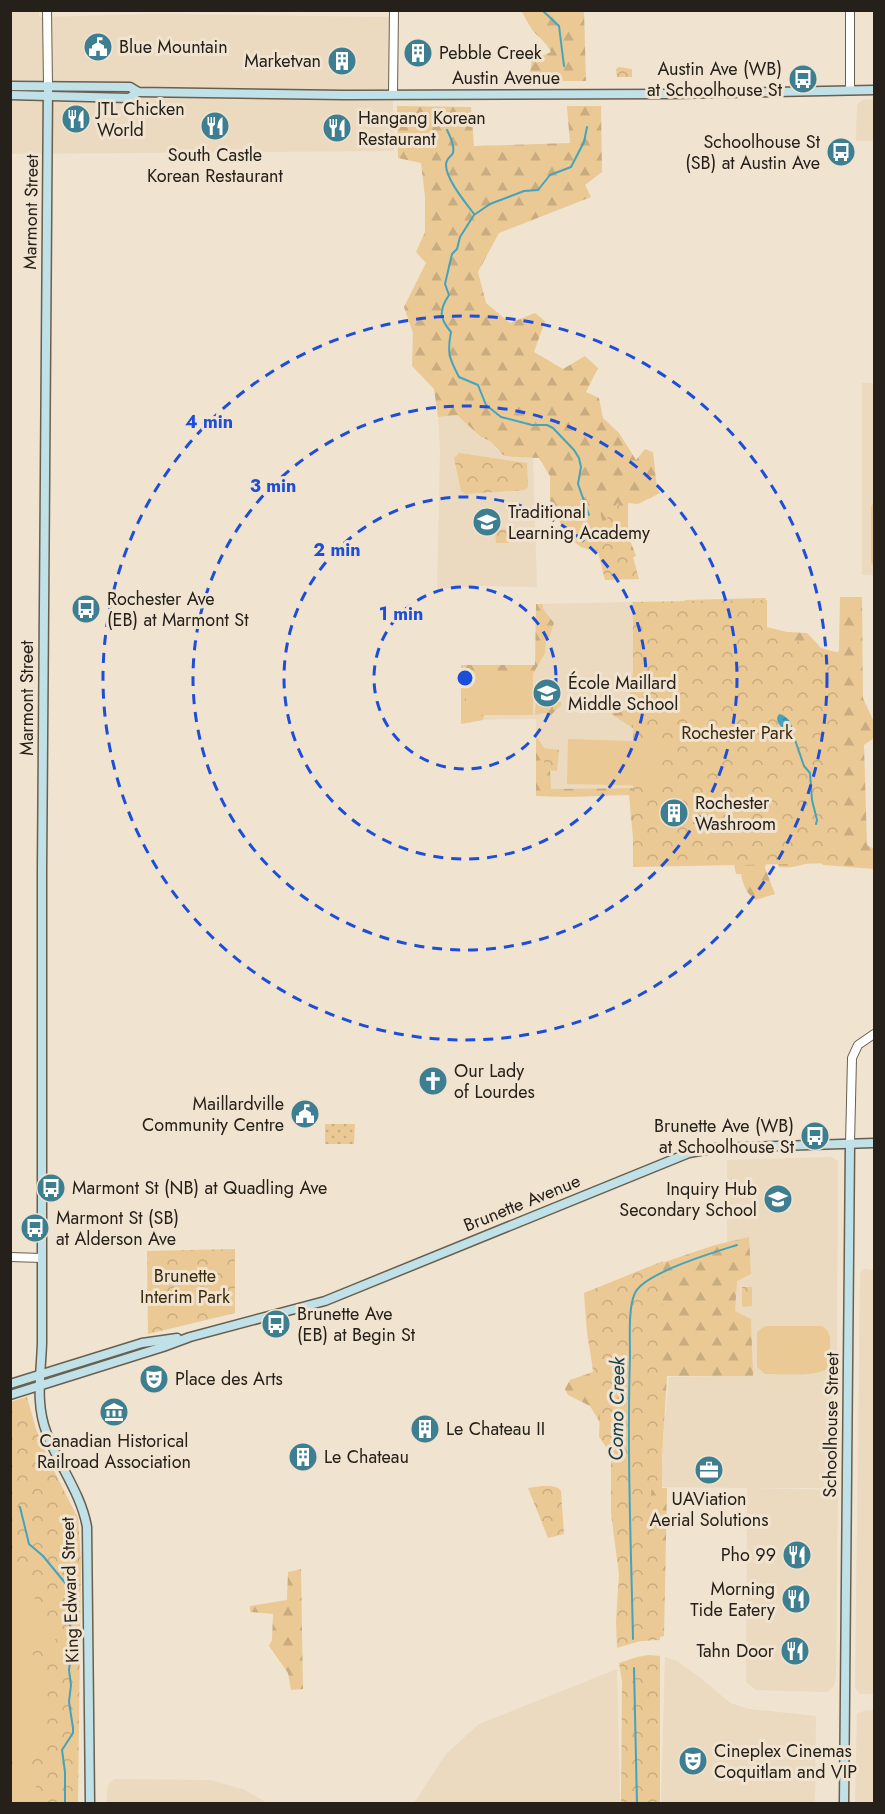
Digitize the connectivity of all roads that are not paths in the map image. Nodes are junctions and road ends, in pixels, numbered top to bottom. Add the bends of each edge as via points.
1 (47, 10) edge
2 (394, 10) edge
3 (850, 10) edge
4 (10, 86) edge
5 (850, 90) junction
6 (874, 90) edge
7 (48, 91) junction
8 (393, 94) junction
9 (10, 95) edge
10 (874, 1034) edge
11 (874, 1143) edge
12 (850, 1144) junction
13 (10, 1257) edge
14 (42, 1258) junction
15 (190, 1336) junction
16 (40, 1373) junction
17 (10, 1384) edge
18 (39, 1386) junction
19 (10, 1395) edge
20 (90, 1803) edge
21 (844, 1803) edge

1 - 7 street, Marmont Street
2 - 8 street
3 - 5 street
4 - 7 main road, Austin Avenue
5 - 6 main road, Austin Avenue
5 - 8 main road, Austin Avenue
7 - 8 main road, Austin Avenue via 130,87 138,92
7 - 9 main road, Austin Avenue
7 - 14 main road, Marmont Street
10 - 12 street, Schoolhouse Street via 855,1048 851,1062
11 - 12 main road, Brunette Avenue
12 - 15 main road, Brunette Avenue via 689,1153 325,1301
12 - 21 main road, Schoolhouse Street
13 - 14 street
14 - 16 main road, Marmont Street
15 - 16 main road, Brunette Avenue via 142,1343
15 - 18 main road, Brunette Avenue
16 - 17 main road, Brunette Avenue
16 - 18 main road, Marmont Street
18 - 19 main road, Brunette Avenue
18 - 20 main road, King Edward Street via 47,1434 78,1496 87,1527

